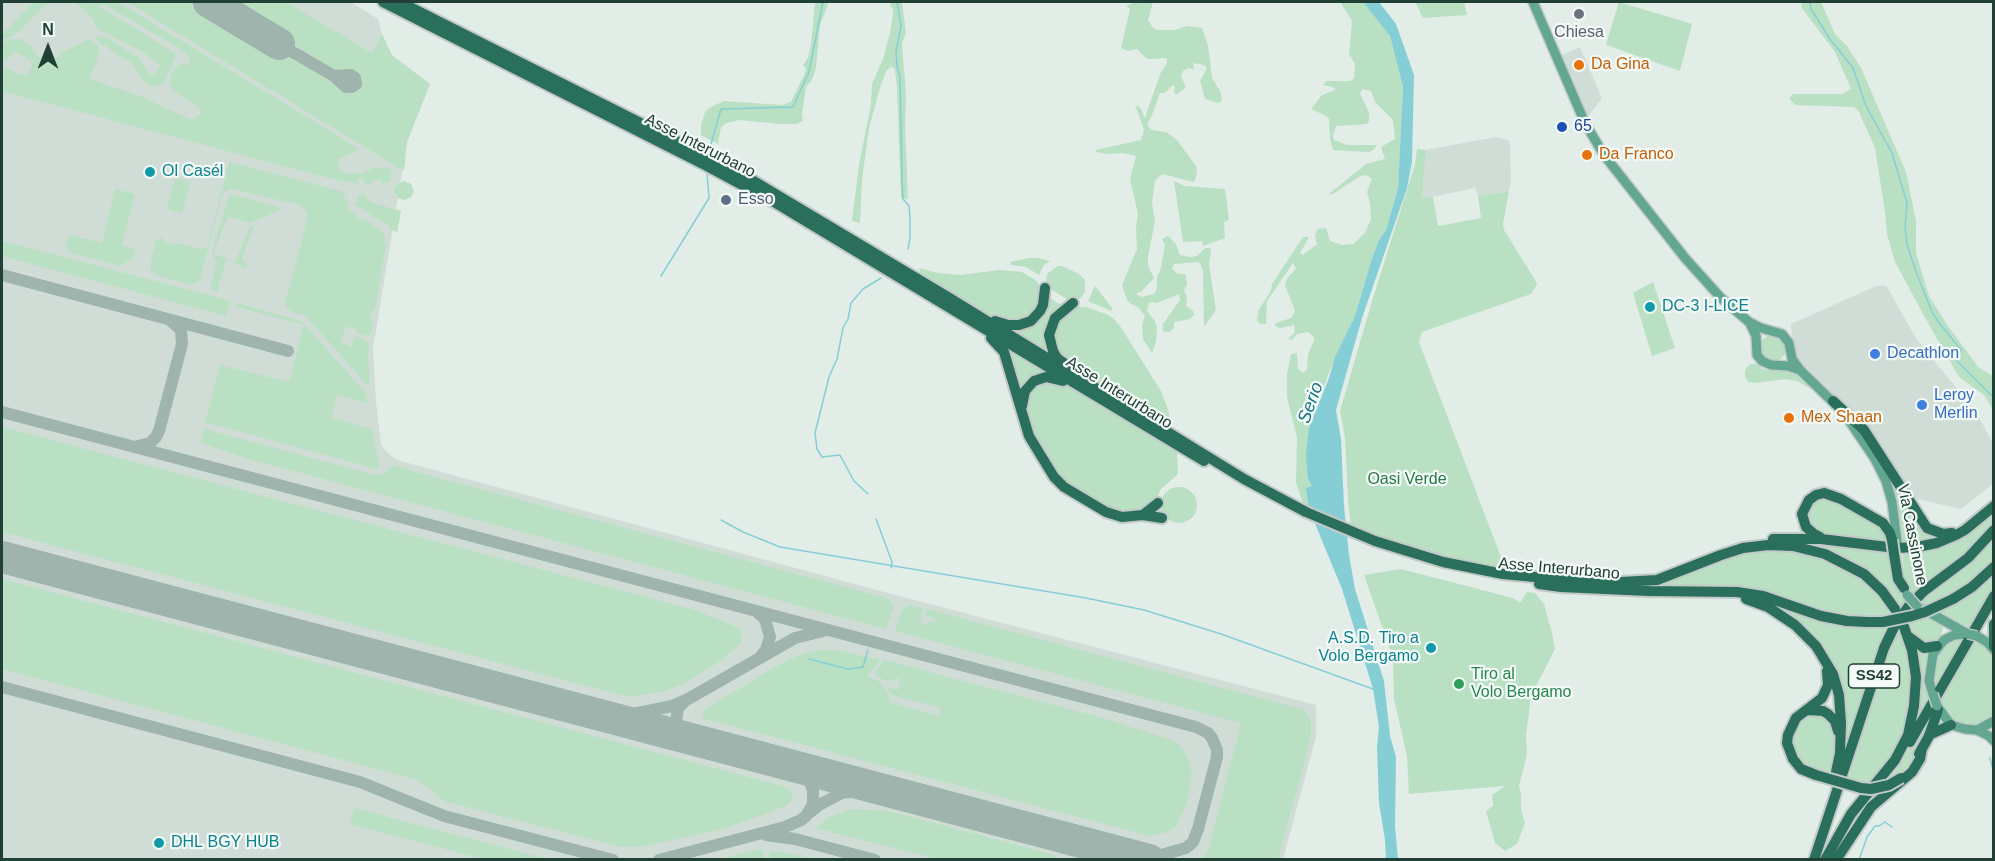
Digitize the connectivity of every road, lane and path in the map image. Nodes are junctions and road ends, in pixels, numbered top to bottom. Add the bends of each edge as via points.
1 (383, 2) edge
2 (400, 2) edge
3 (1533, 2) edge
4 (898, 276) junction
5 (1045, 288) dead end
6 (948, 297) junction
7 (1073, 303) dead end
8 (1749, 322) junction
9 (1771, 332) junction
10 (1757, 344) junction
11 (1790, 351) junction
12 (1776, 365) junction
13 (1800, 370) junction
14 (1077, 381) junction
15 (1833, 400) junction
16 (1021, 410) junction
17 (1158, 503) dead end
18 (1994, 506) edge
19 (1143, 515) junction
20 (1162, 518) dead end
21 (1977, 521) junction
22 (1994, 530) edge
23 (1835, 541) junction
24 (1895, 541) junction
25 (1737, 548) junction
26 (1994, 567) edge
27 (1543, 581) junction
28 (1674, 591) junction
29 (1906, 592) joint
30 (1994, 596) edge
31 (1934, 616) junction
32 (1994, 624) edge
33 (1973, 635) junction
34 (1909, 637) junction
35 (1941, 643) junction
36 (1994, 648) edge
37 (1824, 658) junction
38 (1937, 708) junction
39 (1808, 710) junction
40 (1994, 721) edge
41 (1952, 725) junction
42 (1977, 730) junction
43 (1929, 736) junction
44 (1994, 741) edge
45 (1922, 748) junction
46 (1885, 774) junction
47 (1835, 775) junction
48 (1813, 860) edge
49 (1825, 860) edge
50 (1836, 860) edge

1 - 4 highway, Asse Interurbano via 707,166
2 - 6 highway, Asse Interurbano via 742,174
3 - 8 main road, Via Cassinone via 1604,155 1684,258
4 - 14 highway, Asse Interurbano
4 - 16 highway via 993,339 1005,352
5 - 6 highway via 1041,311 1031,321 1018,325 999,323 954,296
6 - 14 highway, Asse Interurbano
7 - 14 highway via 1055,318 1049,335 1057,358 1077,372
8 - 9 main road, Via Cassinone
8 - 10 main road, Via Cassinone
9 - 10 main road via 1762,335
9 - 11 main road, Via Cassinone via 1786,338
10 - 12 main road, Via Cassinone via 1757,355 1762,361
11 - 12 main road
11 - 13 main road, Via Cassinone
12 - 13 main road
13 - 15 main road, Via Cassinone
14 - 16 highway via 1071,385 1046,377 1034,381 1025,391
14 - 27 highway, Asse Interurbano via 1128,406 1244,479 1375,542 1470,568
14 - 27 highway, Asse Interurbano via 1160,436 1276,503 1359,542 1451,570 1513,582
15 - 21 highway via 1864,430 1928,528 1950,533
15 - 24 main road, Via Cassinone via 1883,473 1892,502
16 - 19 highway via 1037,451 1064,487 1114,515
17 - 19 highway
18 - 21 highway, Asse Interurbano
19 - 20 highway
21 - 23 highway, Asse Interurbano via 1947,539 1917,547
22 - 48 highway, SS42 via 1968,558 1908,606 1894,627
23 - 24 highway via 1814,534 1804,525 1803,509 1814,496 1827,494 1841,499 1882,523
23 - 25 highway, Asse Interurbano via 1779,538
24 - 29 highway, bridge via 1898,579
25 - 27 highway, Asse Interurbano via 1657,580
25 - 34 highway, Asse Interurbano, bridge via 1804,548 1864,574 1895,609
26 - 28 highway, Asse Interurbano, bridge via 1972,587 1925,612 1868,622 1821,616 1763,596
27 - 28 highway, Asse Interurbano via 1572,588
28 - 37 highway via 1749,600 1774,610 1807,636
29 - 31 main road, Via Cassinone, bridge via 1917,606
30 - 46 highway via 1896,768
31 - 33 main road, Via Cassinone
31 - 35 main road via 1943,627
32 - 36 highway
33 - 35 main road via 1954,635
33 - 36 main road, Via Cassinone
34 - 35 highway via 1924,648
34 - 46 highway, Asse Interurbano via 1917,692 1908,735
35 - 38 main road, bridge via 1933,654 1929,681
37 - 39 highway via 1826,691
37 - 47 highway via 1833,674 1841,709
38 - 41 main road
38 - 43 highway
39 - 45 highway, bridge via 1791,726 1789,752 1797,765 1816,775 1862,788 1889,785 1907,772
39 - 47 highway via 1823,711 1835,721
40 - 42 main road
41 - 42 main road
41 - 43 highway
42 - 44 main road
43 - 45 highway
45 - 50 highway via 1912,772 1871,807
46 - 49 highway via 1851,814
47 - 48 highway

